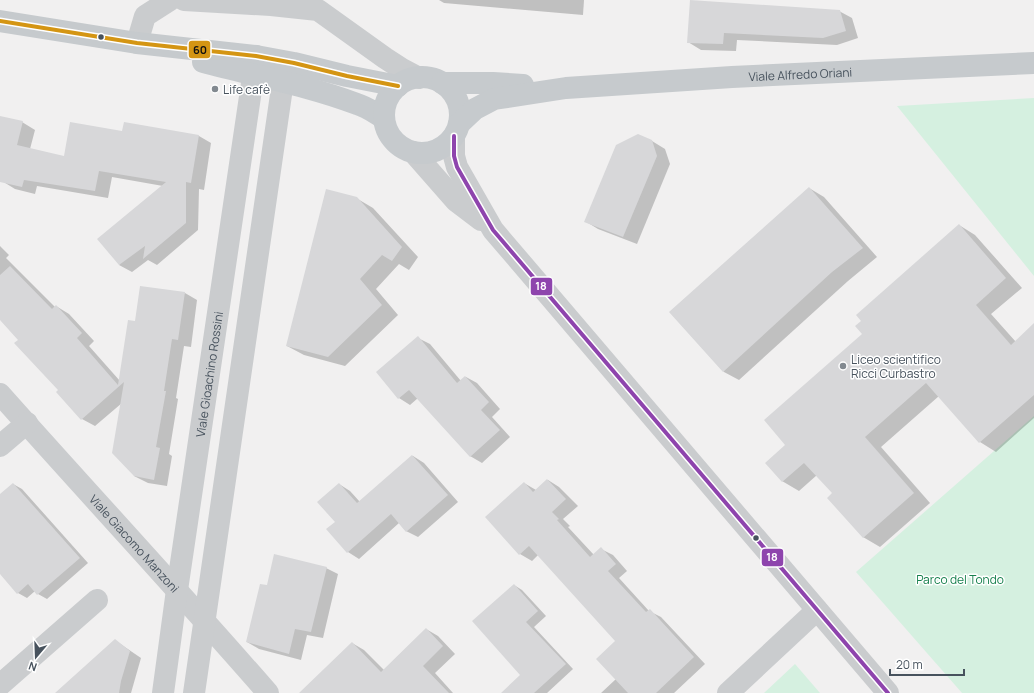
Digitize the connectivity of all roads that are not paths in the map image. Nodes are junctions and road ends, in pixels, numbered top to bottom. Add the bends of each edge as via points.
1 (170, 0) edge
2 (184, 0) edge
3 (0, 21) edge
4 (137, 43) junction
5 (1034, 63) edge
6 (254, 66) junction
7 (419, 78) junction
8 (283, 81) junction
9 (442, 83) junction
10 (398, 86) junction
11 (566, 88) junction
12 (384, 118) junction
13 (457, 130) junction
14 (413, 152) junction
15 (493, 230) junction
16 (0, 394) edge
17 (26, 423) junction
18 (0, 446) edge
19 (177, 590) junction
20 (97, 600) dead end
21 (817, 610) junction
22 (204, 620) junction
23 (0, 685) edge
24 (163, 693) edge
25 (194, 693) edge
26 (268, 693) edge
27 (728, 693) edge
28 (888, 693) edge

1 - 4 street via 145,16
2 - 7 street via 318,10 385,58
3 - 4 main road
4 - 6 main road
5 - 11 main road, Viale Alfredo Oriani via 732,77
6 - 8 main road
6 - 10 main road via 294,63
6 - 19 street, Viale Gioachino Rossini
7 - 9 main road
7 - 10 main road via 408,80
8 - 12 main road via 358,104
8 - 22 street
9 - 11 main road, Viale Alfredo Oriani via 493,83
9 - 13 main road via 457,101 460,113
10 - 12 main road via 385,106
11 - 13 main road, Viale Alfredo Oriani via 494,99 475,109
12 - 14 main road via 393,140
13 - 14 main road via 447,144 436,150 425,153
13 - 15 street via 454,156 457,168
14 - 15 street via 456,201
15 - 21 street
16 - 17 street, Viale Giacomo Manzoni
17 - 18 street
17 - 19 street, Viale Giacomo Manzoni
19 - 22 street, Viale Giacomo Manzoni
19 - 24 street, Viale Gioachino Rossini
20 - 23 street
21 - 27 street
21 - 28 street
22 - 25 street
22 - 26 street, Viale Giacomo Manzoni

